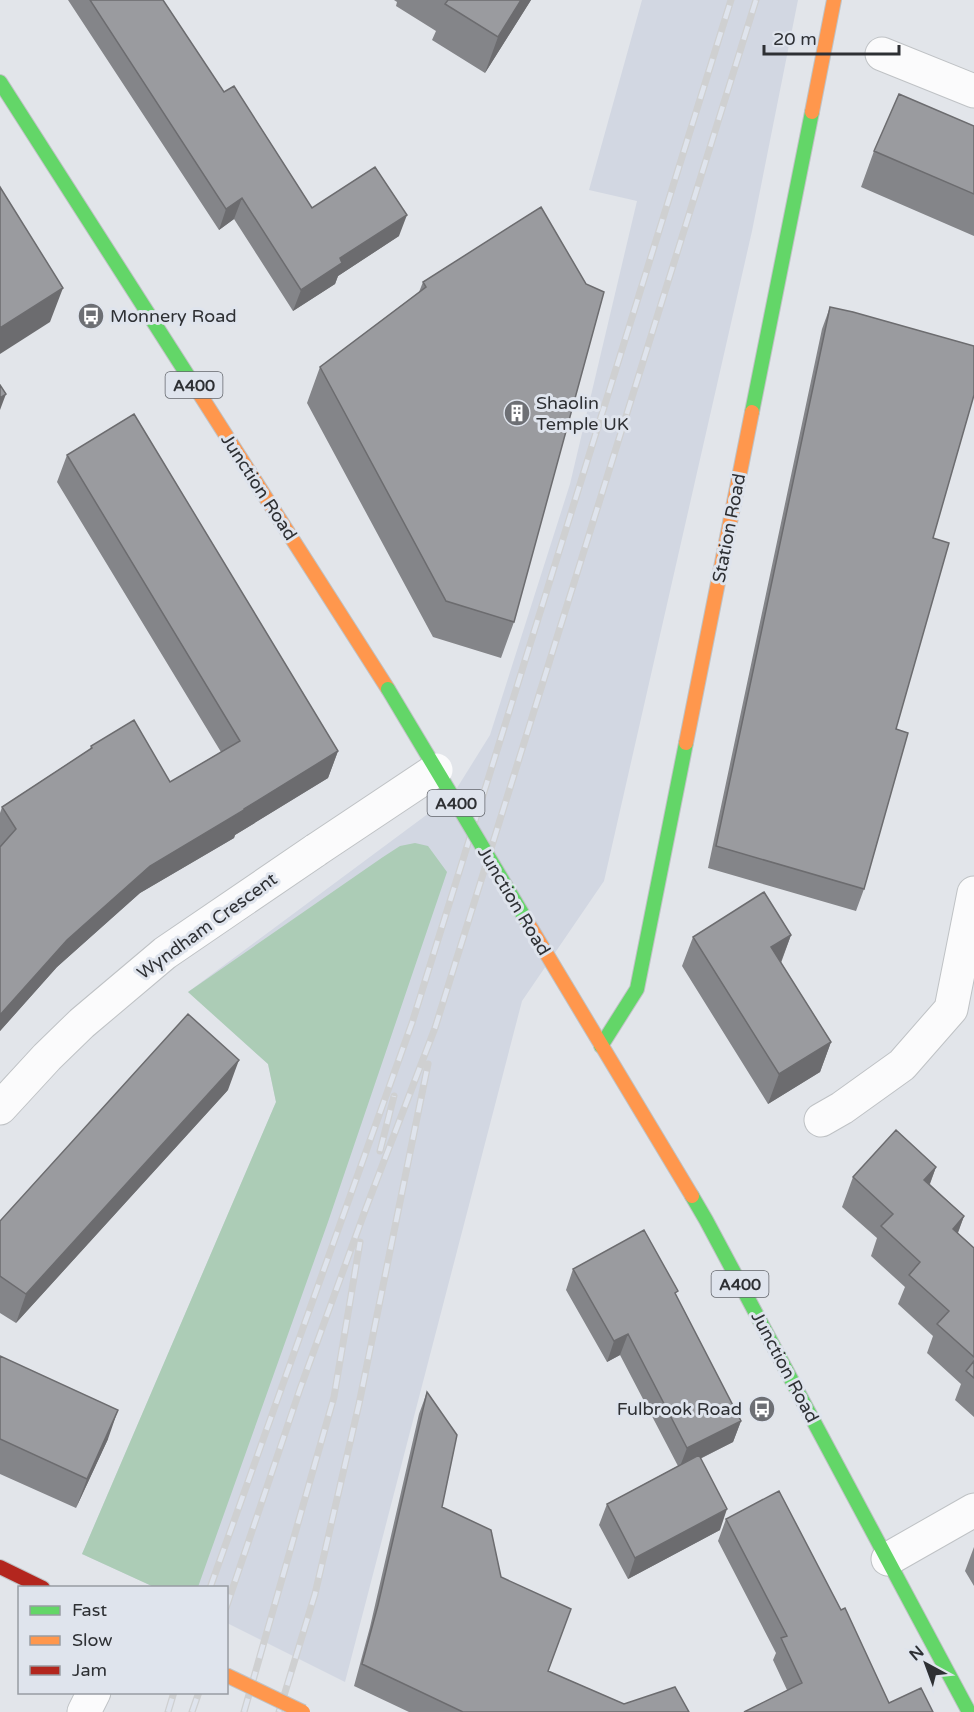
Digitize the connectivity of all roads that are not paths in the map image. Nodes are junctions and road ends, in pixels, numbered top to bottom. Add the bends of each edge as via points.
1 (834, 0) edge
2 (882, 54) dead end
3 (0, 82) edge
4 (974, 91) edge
5 (436, 770) junction
6 (974, 893) edge
7 (601, 1046) junction
8 (0, 1108) edge
9 (821, 1120) dead end
10 (974, 1510) edge
11 (888, 1559) junction
12 (0, 1567) edge
13 (41, 1586) edge
14 (228, 1676) edge
15 (93, 1694) edge
16 (84, 1712) edge
17 (303, 1712) edge
18 (969, 1712) edge

1 - 7 main road, Station Road via 637,989
2 - 4 street
3 - 5 main road, Junction Road / A400, bridge via 388,688
5 - 7 main road, Junction Road / A400, bridge
5 - 8 street, Wyndham Crescent, bridge via 165,953 82,1023
6 - 9 street via 951,1009 902,1065
7 - 11 main road, Junction Road / A400 via 706,1220
10 - 11 street
11 - 18 main road, Junction Road / A400
12 - 13 main road
14 - 17 main road, bridge
15 - 16 street

